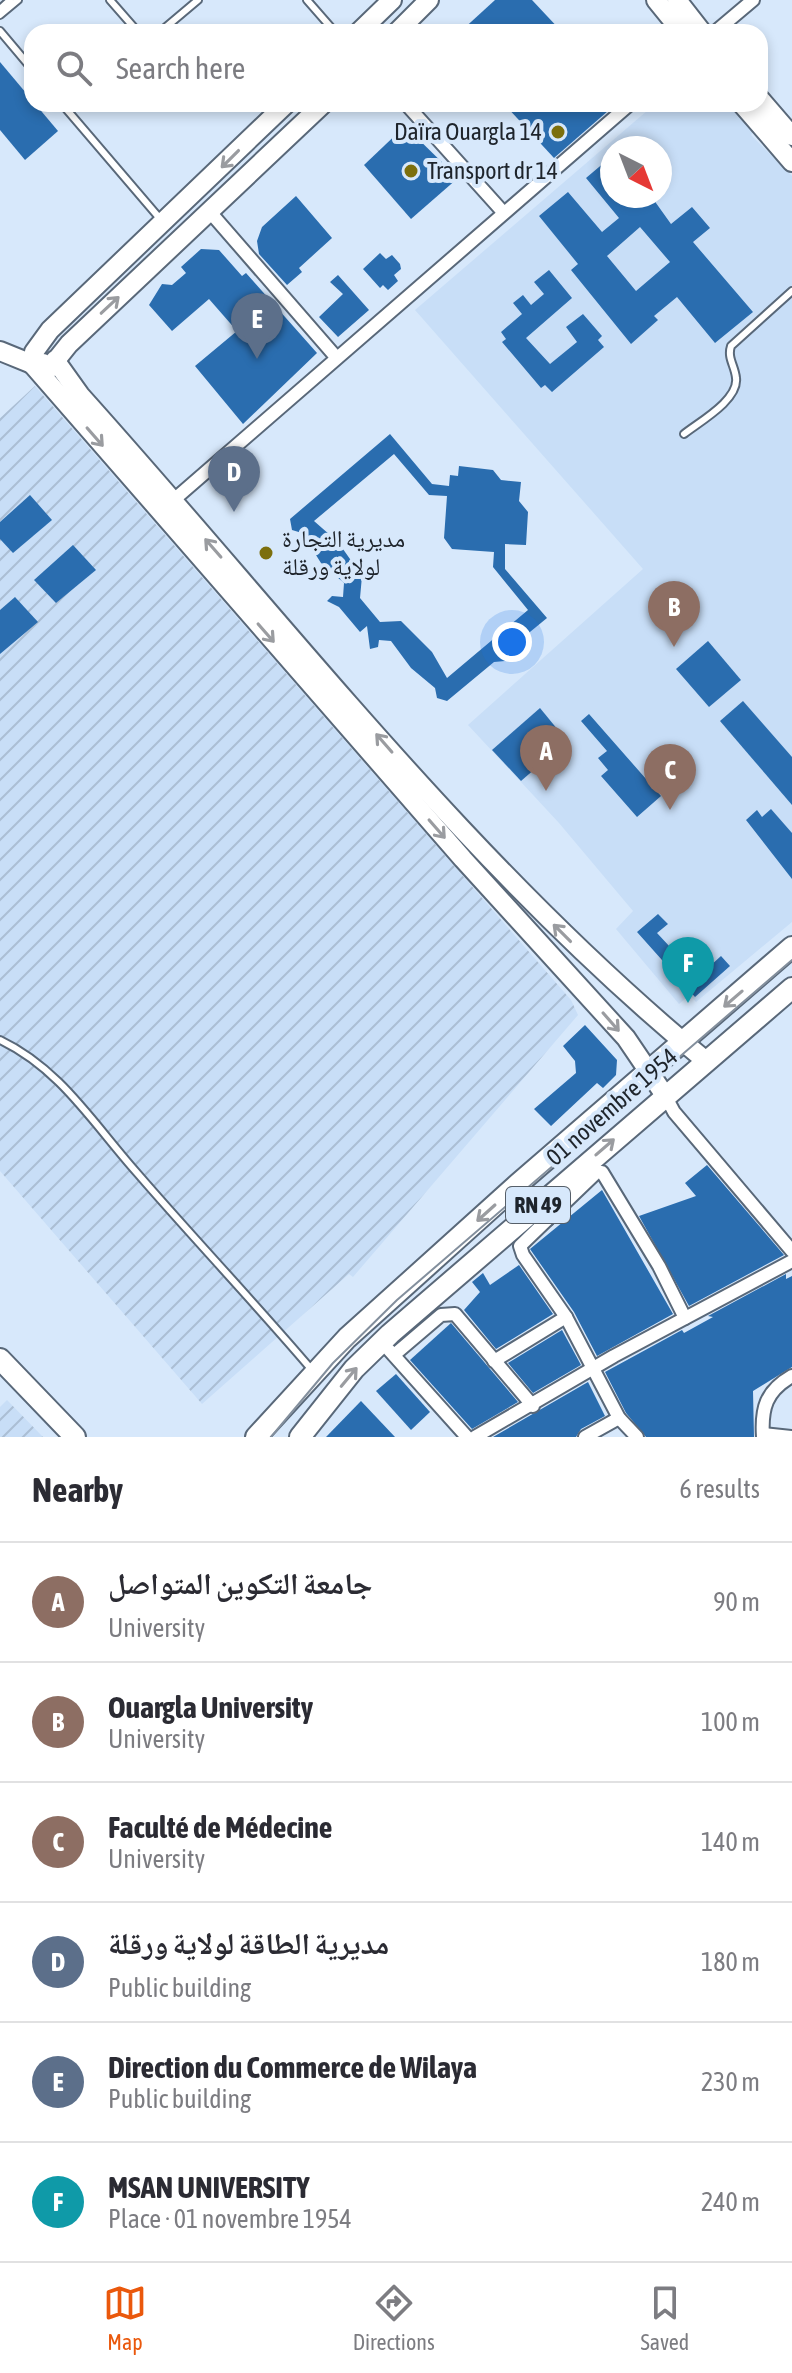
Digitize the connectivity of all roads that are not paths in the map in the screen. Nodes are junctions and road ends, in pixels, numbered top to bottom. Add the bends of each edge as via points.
1 (10, 0) edge
2 (18, 0) edge
3 (110, 0) edge
4 (198, 0) edge
5 (307, 0) edge
6 (392, 0) edge
7 (429, 0) edge
8 (656, 0) edge
9 (677, 0) edge
10 (753, 0) edge
11 (0, 9) edge
12 (0, 15) edge
13 (131, 24) edge
14 (170, 24) edge
15 (328, 24) edge
16 (367, 24) edge
17 (405, 24) edge
18 (676, 24) edge
19 (696, 24) edge
20 (724, 24) edge
21 (0, 31) edge
22 (24, 60) edge
23 (70, 112) edge
24 (278, 112) edge
25 (315, 112) edge
26 (413, 112) edge
27 (621, 112) edge
28 (764, 112) edge
29 (792, 136) edge
30 (792, 162) edge
31 (210, 212) junction
32 (503, 212) junction
33 (164, 224) junction
34 (792, 291) edge
35 (0, 351) edge
36 (336, 357) junction
37 (59, 368) junction
38 (38, 371) junction
39 (684, 434) dead end
40 (167, 506) junction
41 (417, 794) junction
42 (792, 947) edge
43 (792, 988) edge
44 (0, 1040) edge
45 (684, 1042) junction
46 (706, 1061) junction
47 (650, 1070) junction
48 (666, 1097) junction
49 (542, 1212) junction
50 (792, 1251) edge
51 (792, 1261) edge
52 (444, 1286) junction
53 (455, 1314) junction
54 (566, 1317) junction
55 (685, 1318) junction
56 (387, 1349) junction
57 (494, 1361) junction
58 (3, 1365) edge
59 (593, 1370) junction
60 (314, 1372) junction
61 (792, 1376) edge
62 (533, 1406) junction
63 (619, 1418) junction
64 (763, 1436) edge
65 (57, 1437) edge
66 (75, 1437) edge
67 (256, 1437) edge
68 (300, 1437) edge
69 (467, 1437) edge
70 (475, 1437) edge
71 (585, 1437) edge
72 (637, 1437) edge
73 (791, 1437) edge

1 - 11 lane
2 - 12 lane
3 - 13 lane
4 - 14 lane
5 - 15 lane
6 - 16 street
7 - 17 street
8 - 18 street
9 - 19 street
10 - 20 street
21 - 22 lane
23 - 33 lane
24 -> 33 street
25 - 31 street
26 - 32 street
27 - 32 street
28 - 29 street
28 - 30 street
31 - 36 street
37 -> 31 street via 69,344
32 - 36 street
33 - 38 street via 50,330 34,352
34 - 39 lane via 731,346 737,384 732,394
35 - 38 street
36 - 40 street
37 - 38 street
37 - 40 street
38 -> 40 street
40 - 41 street
45 -> 41 street via 622,991
41 -> 47 street
42 -> 45 main road, RN 49
43 - 46 main road, 01 novembre 1954 / RN 49
44 - 60 lane via 42,1065 75,1096 137,1174
45 - 46 street
45 - 47 main road, RN 49
46 - 48 main road, 01 novembre 1954 / RN 49
47 - 48 street
47 -> 60 main road, RN 49
49 -> 48 main road, 01 novembre 1954 / RN 49
48 - 50 street
49 - 52 main road, 01 novembre 1954 / RN 49
49 - 54 street via 520,1246
49 - 55 street via 602,1172
51 - 55 street
52 - 53 street
52 - 56 main road, 01 novembre 1954 / RN 49
53 - 56 street via 441,1315
53 - 57 street
54 - 57 street
54 - 59 street
55 - 59 street
68 -> 56 main road, 01 novembre 1954 / RN 49
56 - 69 street
57 - 62 street
58 - 65 main road
58 - 66 main road
59 - 62 street
59 - 63 street
60 - 67 main road, RN 49
61 - 64 street via 765,1402
62 - 70 street
63 - 71 street
63 - 72 street
64 - 73 street

